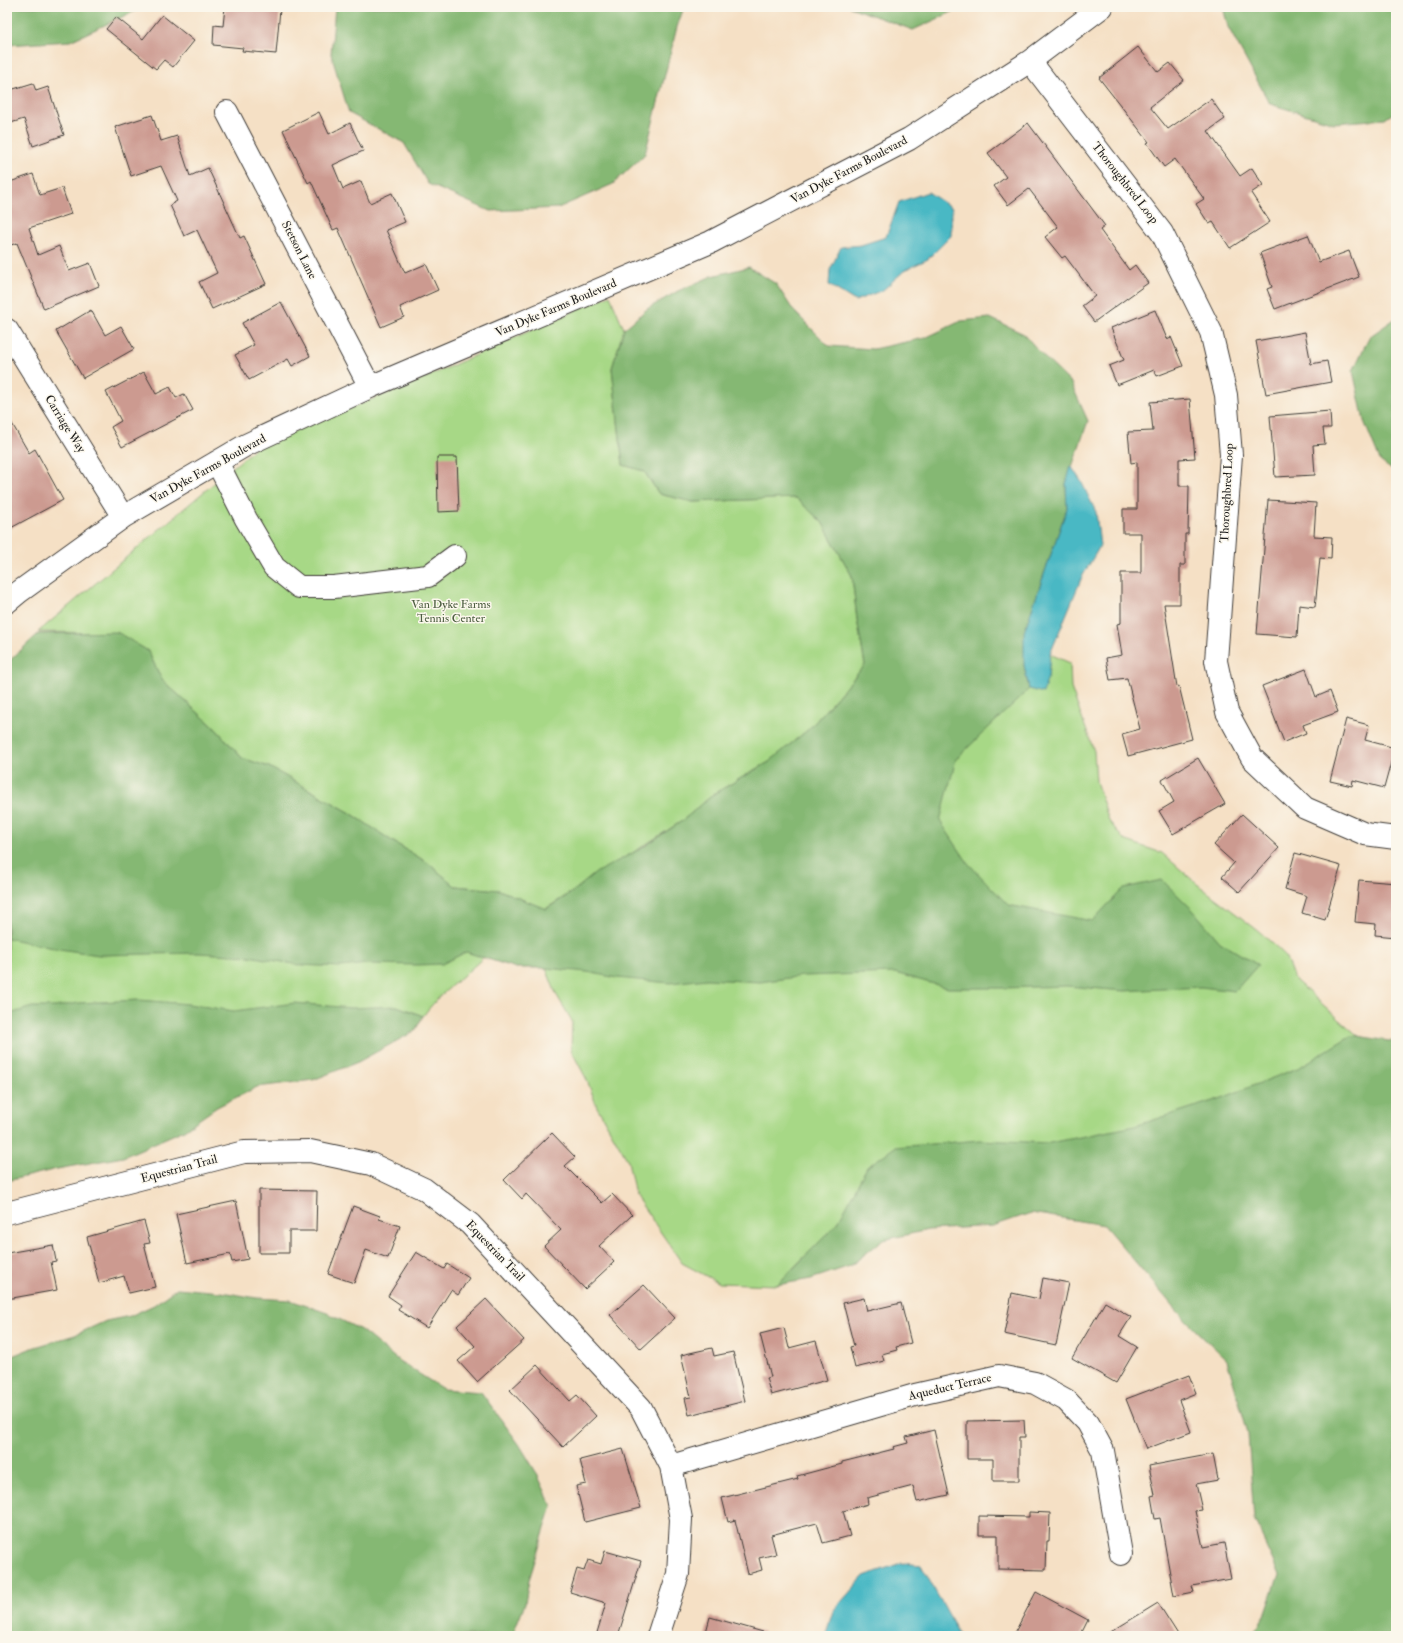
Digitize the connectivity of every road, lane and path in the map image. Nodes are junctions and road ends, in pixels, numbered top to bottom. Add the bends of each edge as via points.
1 (1102, 7) edge
2 (1030, 61) junction
3 (227, 112) dead end
4 (7, 330) edge
5 (370, 387) junction
6 (217, 462) junction
7 (123, 517) junction
8 (455, 556) dead end
9 (7, 602) edge
10 (1396, 838) edge
11 (7, 1213) edge
12 (671, 1466) junction
13 (1121, 1554) dead end
14 (658, 1636) edge

1 - 2 street, Van Dyke Farms Boulevard
2 - 5 street, Van Dyke Farms Boulevard via 909,139 711,242
2 - 10 street, Thoroughbred Loop via 1162,233 1211,332 1226,395 1231,455 1216,661 1227,712 1252,758 1305,808 1365,834
3 - 5 street, Stetson Lane
4 - 7 street, Carriage Way
5 - 6 street, Van Dyke Farms Boulevard via 246,445
6 - 7 street, Van Dyke Farms Boulevard
6 - 8 street via 274,567 299,588 334,588 428,576
7 - 9 street, Van Dyke Farms Boulevard
11 - 12 street, Equestrian Trail via 244,1152 310,1151 371,1164 424,1189 470,1224 641,1408
12 - 13 street, Aqueduct Terrace via 915,1395 999,1376 1035,1383 1066,1400 1088,1423 1103,1451
12 - 14 street, Equestrian Trail via 681,1520 678,1574

